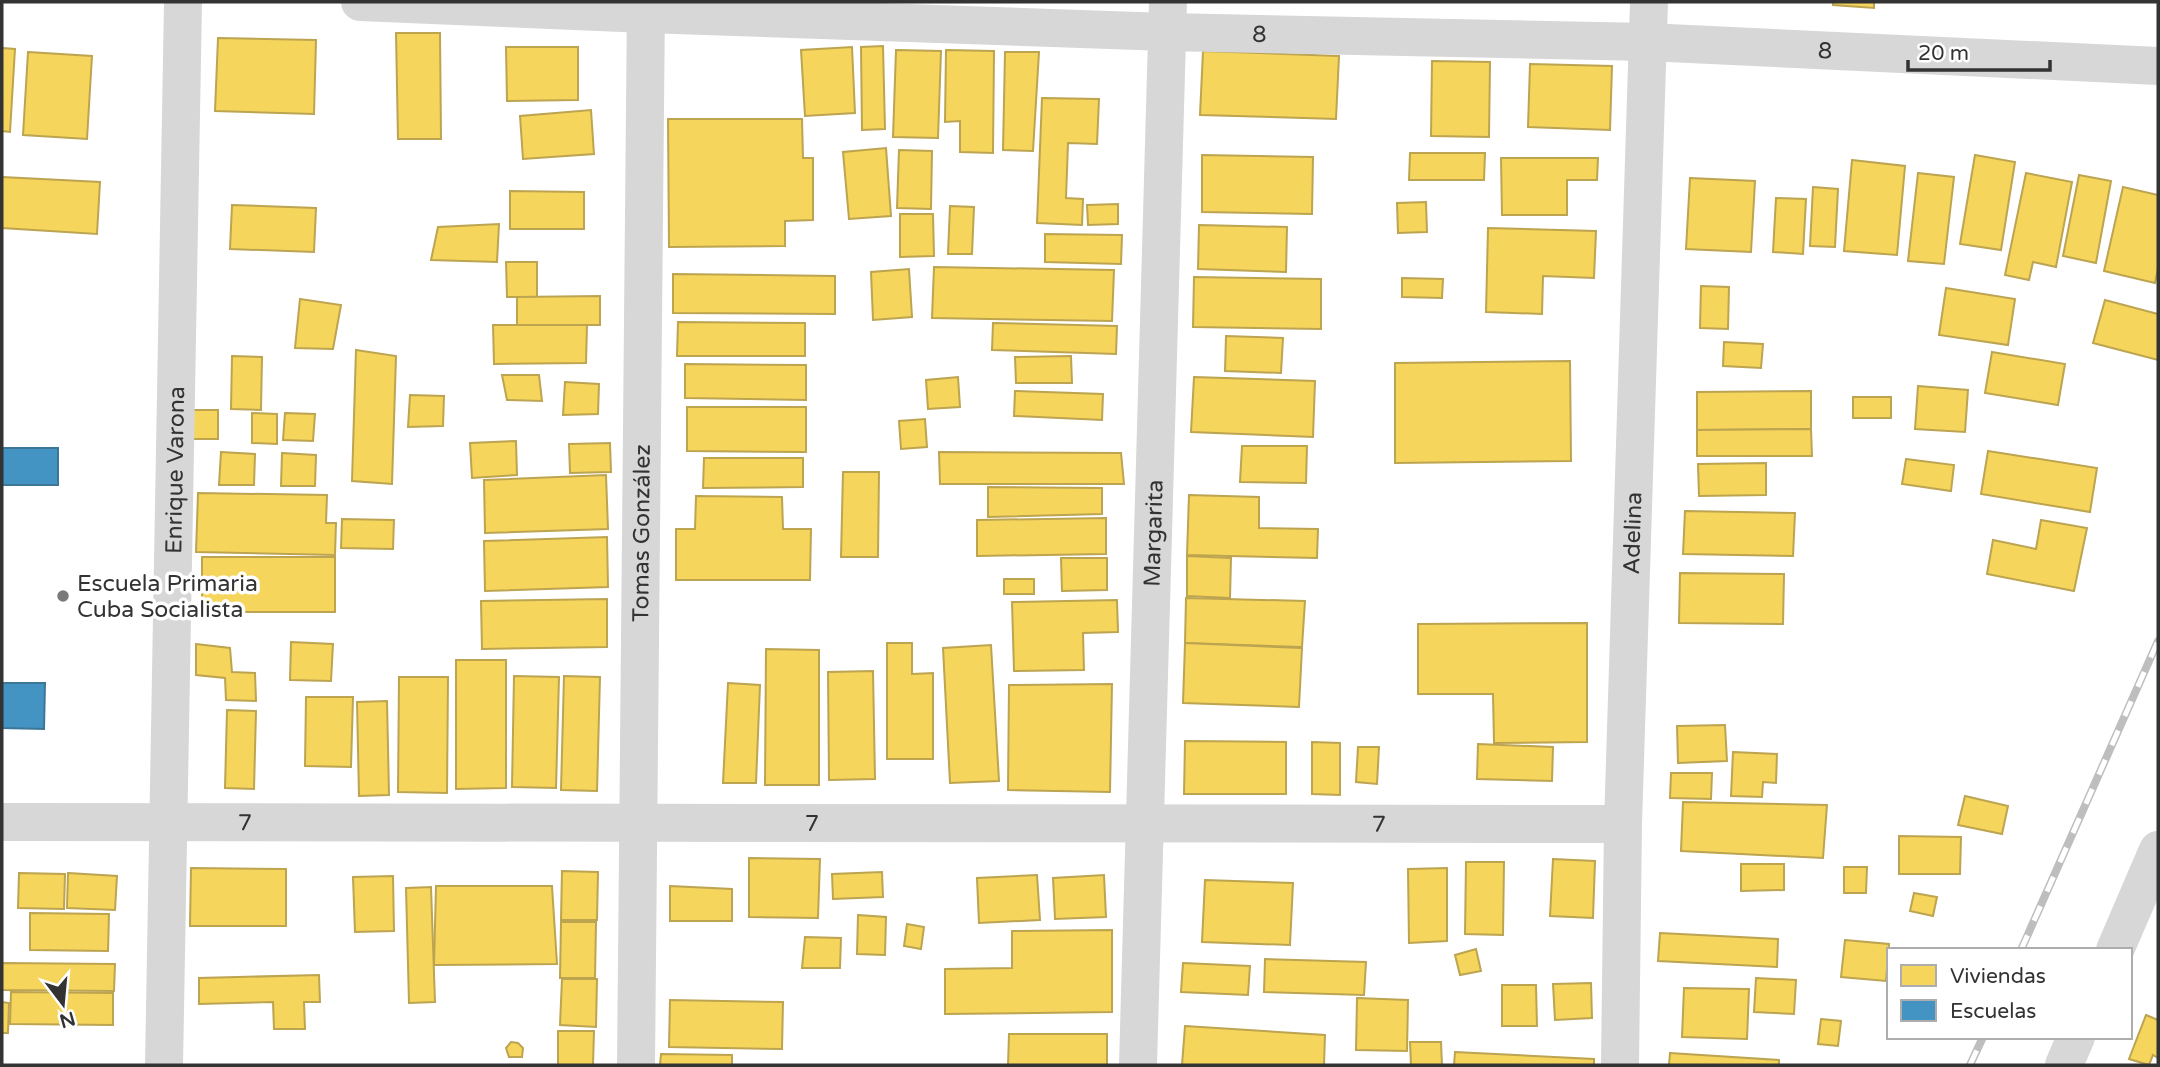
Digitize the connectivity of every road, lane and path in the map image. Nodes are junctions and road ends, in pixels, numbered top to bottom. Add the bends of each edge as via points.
1 (183, 2) edge
2 (360, 2) edge
3 (1648, 2) edge
4 (646, 8) edge
5 (1167, 17) edge
6 (1647, 42) junction
7 (2158, 66) edge
8 (2, 822) edge
9 (168, 822) junction
10 (638, 822) junction
11 (1145, 823) junction
12 (1623, 824) junction
13 (2158, 850) edge
14 (2116, 948) edge
15 (2075, 1039) edge
16 (164, 1065) edge
17 (636, 1065) edge
18 (1138, 1065) edge
19 (1620, 1065) edge
20 (2064, 1065) edge

1 - 9 street, Enrique Varona
2 - 4 street, 8
3 - 6 street, Adelina
4 - 5 street, 8
4 - 10 street, Tomas González
5 - 6 street, 8
5 - 11 street, Margarita
6 - 7 street, 8
6 - 12 street, Adelina
8 - 9 street, 7
9 - 10 street, 7
9 - 16 street, Enrique Varona
10 - 11 street, 7
10 - 17 street, Tomas González
11 - 12 street, 7
11 - 18 street, Margarita
12 - 19 street, Adelina
13 - 14 street
15 - 20 street

